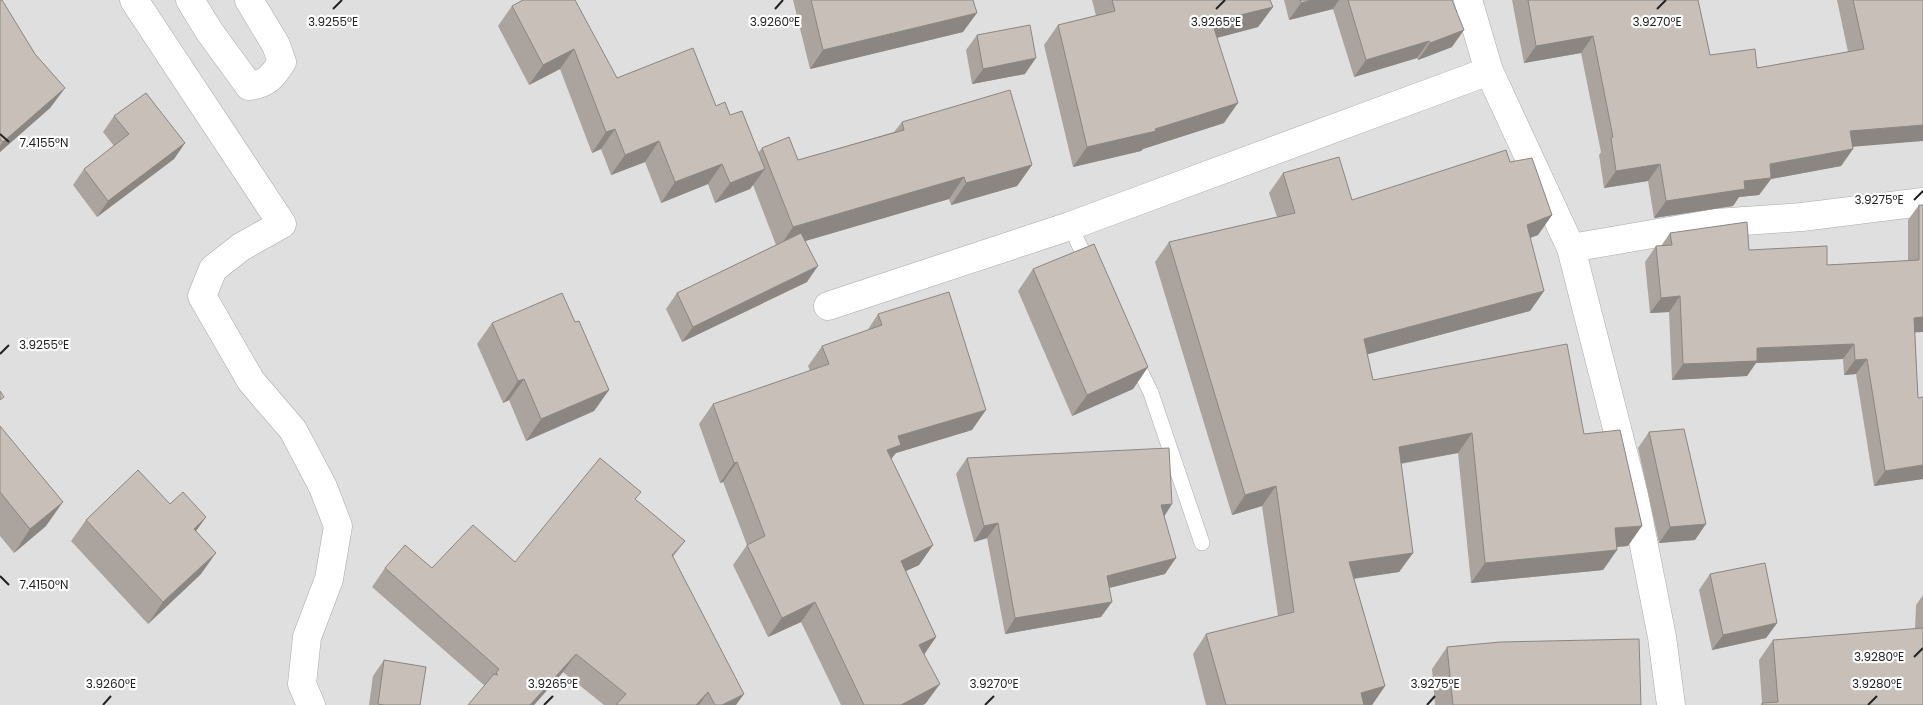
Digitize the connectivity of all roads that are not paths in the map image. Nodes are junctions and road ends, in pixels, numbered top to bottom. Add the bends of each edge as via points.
1 (134, 0) edge
2 (190, 0) edge
3 (249, 0) edge
4 (1468, 0) edge
5 (1489, 71) junction
6 (1923, 202) edge
7 (1070, 226) junction
8 (1571, 248) junction
9 (1096, 279) edge
10 (828, 306) dead end
11 (1130, 349) edge
12 (1202, 543) dead end
13 (311, 705) edge
14 (1671, 705) edge

1 - 13 street via 282,224 241,247 213,269 202,296 251,381 293,430 323,487 338,526 329,578 307,637 302,684
2 - 3 street via 249,86 261,85 272,78 282,62 276,45
4 - 5 street
5 - 7 street
5 - 8 street
6 - 8 street via 1802,217 1716,223
7 - 9 lane
7 - 10 street
8 - 14 street via 1634,495 1662,637
11 - 12 lane via 1151,393

